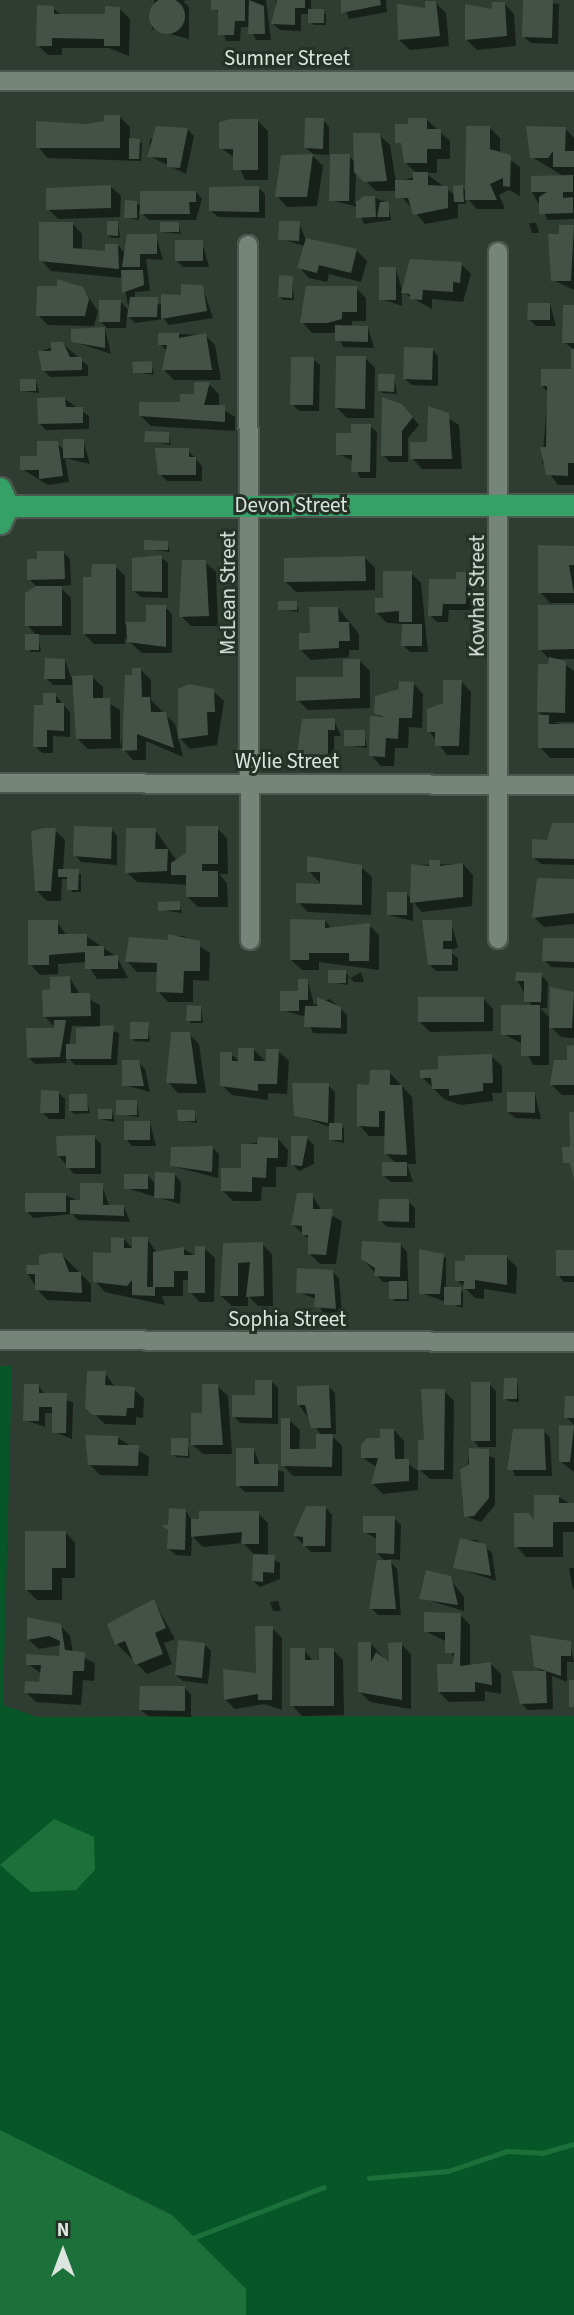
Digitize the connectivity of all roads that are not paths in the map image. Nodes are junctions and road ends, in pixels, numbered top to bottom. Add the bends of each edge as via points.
1 (0, 81) edge
2 (574, 81) edge
3 (248, 245) dead end
4 (498, 252) dead end
5 (499, 504) junction
6 (251, 505) junction
7 (574, 505) edge
8 (3, 506) edge
9 (0, 783) edge
10 (251, 784) junction
11 (499, 784) junction
12 (574, 785) edge
13 (498, 939) dead end
14 (250, 940) dead end
15 (0, 1339) edge
16 (574, 1342) edge

1 - 2 street, Sumner Street
3 - 6 street, McLean Street
4 - 5 street, Kowhai Street
5 - 6 main road, Devon Street
5 - 7 main road, Devon Street
5 - 11 street, Kowhai Street
6 - 8 main road, Devon Street
6 - 10 street, McLean Street
9 - 10 street, Wylie Street
10 - 11 street, Wylie Street
10 - 14 street, McLean Street
11 - 12 street, Wylie Street
11 - 13 street, Kowhai Street
15 - 16 street, Sophia Street

